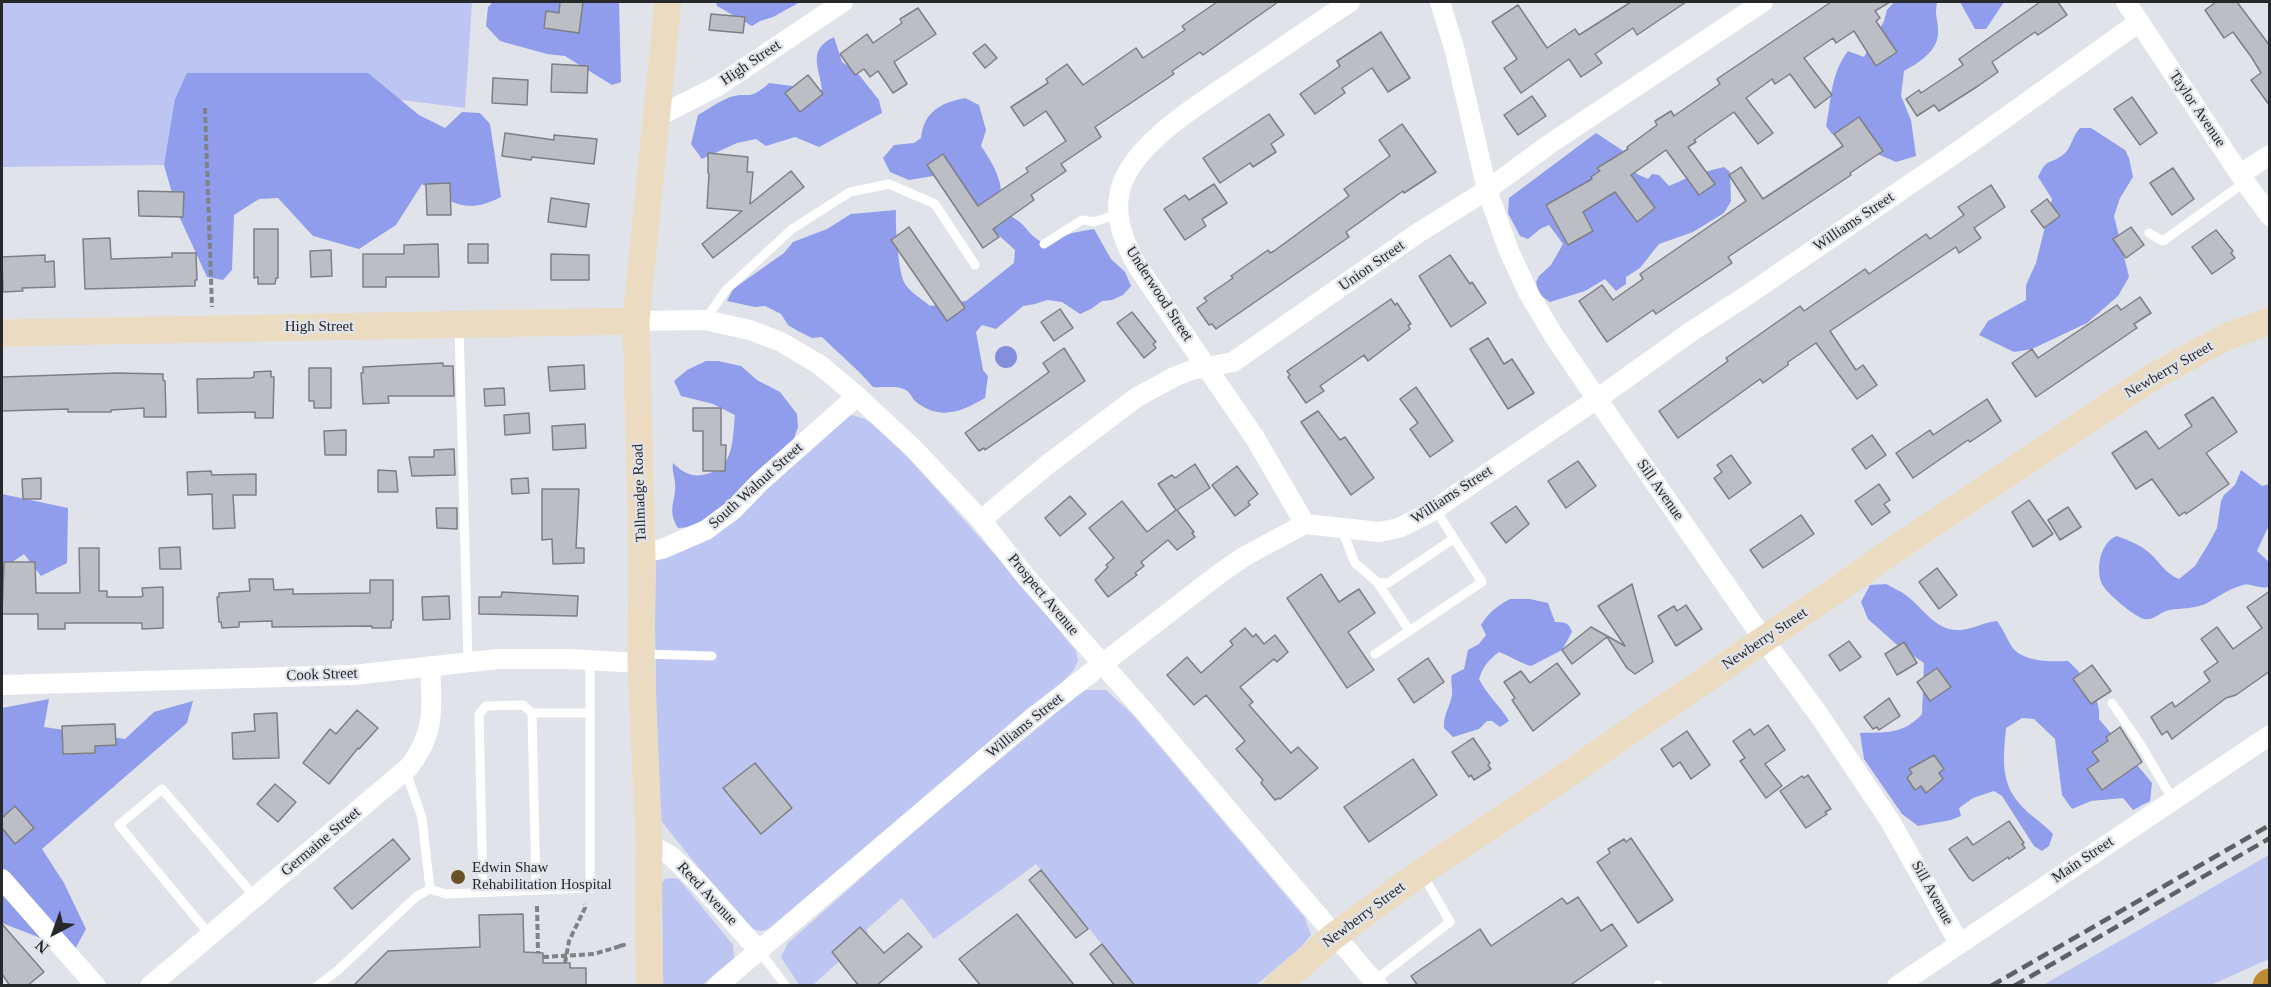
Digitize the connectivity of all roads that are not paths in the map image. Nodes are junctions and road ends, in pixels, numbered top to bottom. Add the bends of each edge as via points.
1 (668, 2) edge
2 (843, 2) edge
3 (1350, 2) edge
4 (1440, 2) edge
5 (1763, 2) edge
6 (2126, 2) edge
7 (2139, 22) junction
8 (655, 118) junction
9 (2270, 155) edge
10 (2242, 178) junction
11 (1487, 190) junction
12 (1117, 214) junction
13 (2270, 216) edge
14 (2149, 233) dead end
15 (1044, 244) dead end
16 (975, 265) dead end
17 (705, 320) junction
18 (636, 321) junction
19 (2270, 321) edge
20 (459, 324) junction
21 (2, 333) edge
22 (1207, 366) junction
23 (857, 396) junction
24 (1597, 399) junction
25 (1435, 509) junction
26 (981, 520) junction
27 (1305, 524) junction
28 (1341, 528) junction
29 (1453, 539) junction
30 (642, 553) junction
31 (1377, 582) junction
32 (1410, 631) junction
33 (1764, 640) junction
34 (1375, 654) dead end
35 (712, 656) dead end
36 (641, 659) junction
37 (590, 660) junction
38 (468, 662) junction
39 (1103, 665) junction
40 (430, 666) junction
41 (2, 685) edge
42 (2112, 704) dead end
43 (532, 713) junction
44 (589, 713) junction
45 (2270, 735) edge
46 (405, 770) junction
47 (2173, 801) junction
48 (649, 844) junction
49 (1422, 872) junction
50 (2, 879) edge
51 (430, 889) junction
52 (536, 890) junction
53 (483, 892) junction
54 (255, 897) junction
55 (210, 935) junction
56 (1334, 936) junction
57 (1959, 943) junction
58 (759, 951) junction
59 (1376, 983) edge
60 (96, 986) edge
61 (150, 986) edge
62 (317, 986) edge
63 (650, 986) edge
64 (717, 986) edge
65 (786, 986) edge
66 (1277, 986) edge
67 (1897, 986) edge

1 - 8 street, Tallmadge Road
2 - 8 street, High Street via 718,86
3 - 12 street, Underwood Street via 1188,111 1153,142 1124,179
4 - 11 street, Sill Avenue
5 - 11 street, Union Street
6 - 7 street, Taylor Avenue
7 - 10 street, Taylor Avenue
7 - 24 street, Williams Street
8 - 18 street, Tallmadge Road
9 - 10 street
10 - 13 street, Taylor Avenue
10 - 14 lane via 2163,241
11 - 22 street, Union Street via 1418,233 1233,362
11 - 24 street, Sill Avenue via 1529,294
12 - 15 lane via 1094,222 1082,220
12 - 22 street, Underwood Street via 1123,238 1138,267
16 - 17 lane via 935,204 889,184 879,186 850,192 792,229 726,291
17 - 18 street, Prospect Avenue
17 - 23 street, Prospect Avenue via 734,325 781,342 820,365
18 - 20 street, High Street
18 - 30 street, Tallmadge Road
19 - 33 street, Newberry Street via 2226,337 2154,376
20 - 21 street, High Street
20 - 38 lane
22 - 26 street, Union Street via 1174,377 1123,406
22 - 27 street, Underwood Street
23 - 26 street, Prospect Avenue
23 - 30 street, South Walnut Street via 706,530
24 - 25 street, Williams Street
24 - 33 street, Sill Avenue
25 - 28 street, Williams Street via 1400,528 1379,532
25 - 29 lane
26 - 39 street, Prospect Avenue
27 - 28 street, Williams Street
27 - 39 street, Williams Street via 1205,583
28 - 31 lane via 1355,563
29 - 31 lane via 1388,583
29 - 32 lane via 1482,582
30 - 36 street, Tallmadge Road
31 - 32 lane
32 - 34 lane
33 - 49 street, Newberry Street
33 - 57 street, Sill Avenue via 1890,821
35 - 36 lane
36 - 37 street, Cook Street
36 - 48 street, Tallmadge Road
37 - 38 street, Cook Street
37 - 44 lane
38 - 40 street, Cook Street
39 - 56 street, Prospect Avenue
39 - 58 street, Williams Street via 1031,719
40 - 41 street, Cook Street via 353,675
40 - 46 street, Germaine Street via 431,725 418,754
42 - 47 lane
43 - 44 lane
43 - 52 lane
43 - 53 lane via 523,705 486,706 479,714
44 - 52 lane via 590,888
45 - 47 street, Main Street
46 - 51 lane via 422,818
46 - 54 street, Germaine Street
47 - 57 street, Main Street
48 - 58 street, Reed Avenue via 671,856 697,881
48 - 63 street, Tallmadge Road
49 - 56 street, Newberry Street
49 - 59 lane via 1450,922
50 - 60 street
51 - 53 lane via 446,894
51 - 62 lane via 417,896
52 - 53 lane
54 - 55 street, Germaine Street
54 - 55 lane via 162,789 119,825
55 - 61 street, Germaine Street
56 - 59 street, Prospect Avenue
56 - 66 street, Newberry Street
57 - 67 street, Main Street
58 - 64 street, Williams Street
58 - 65 lane

